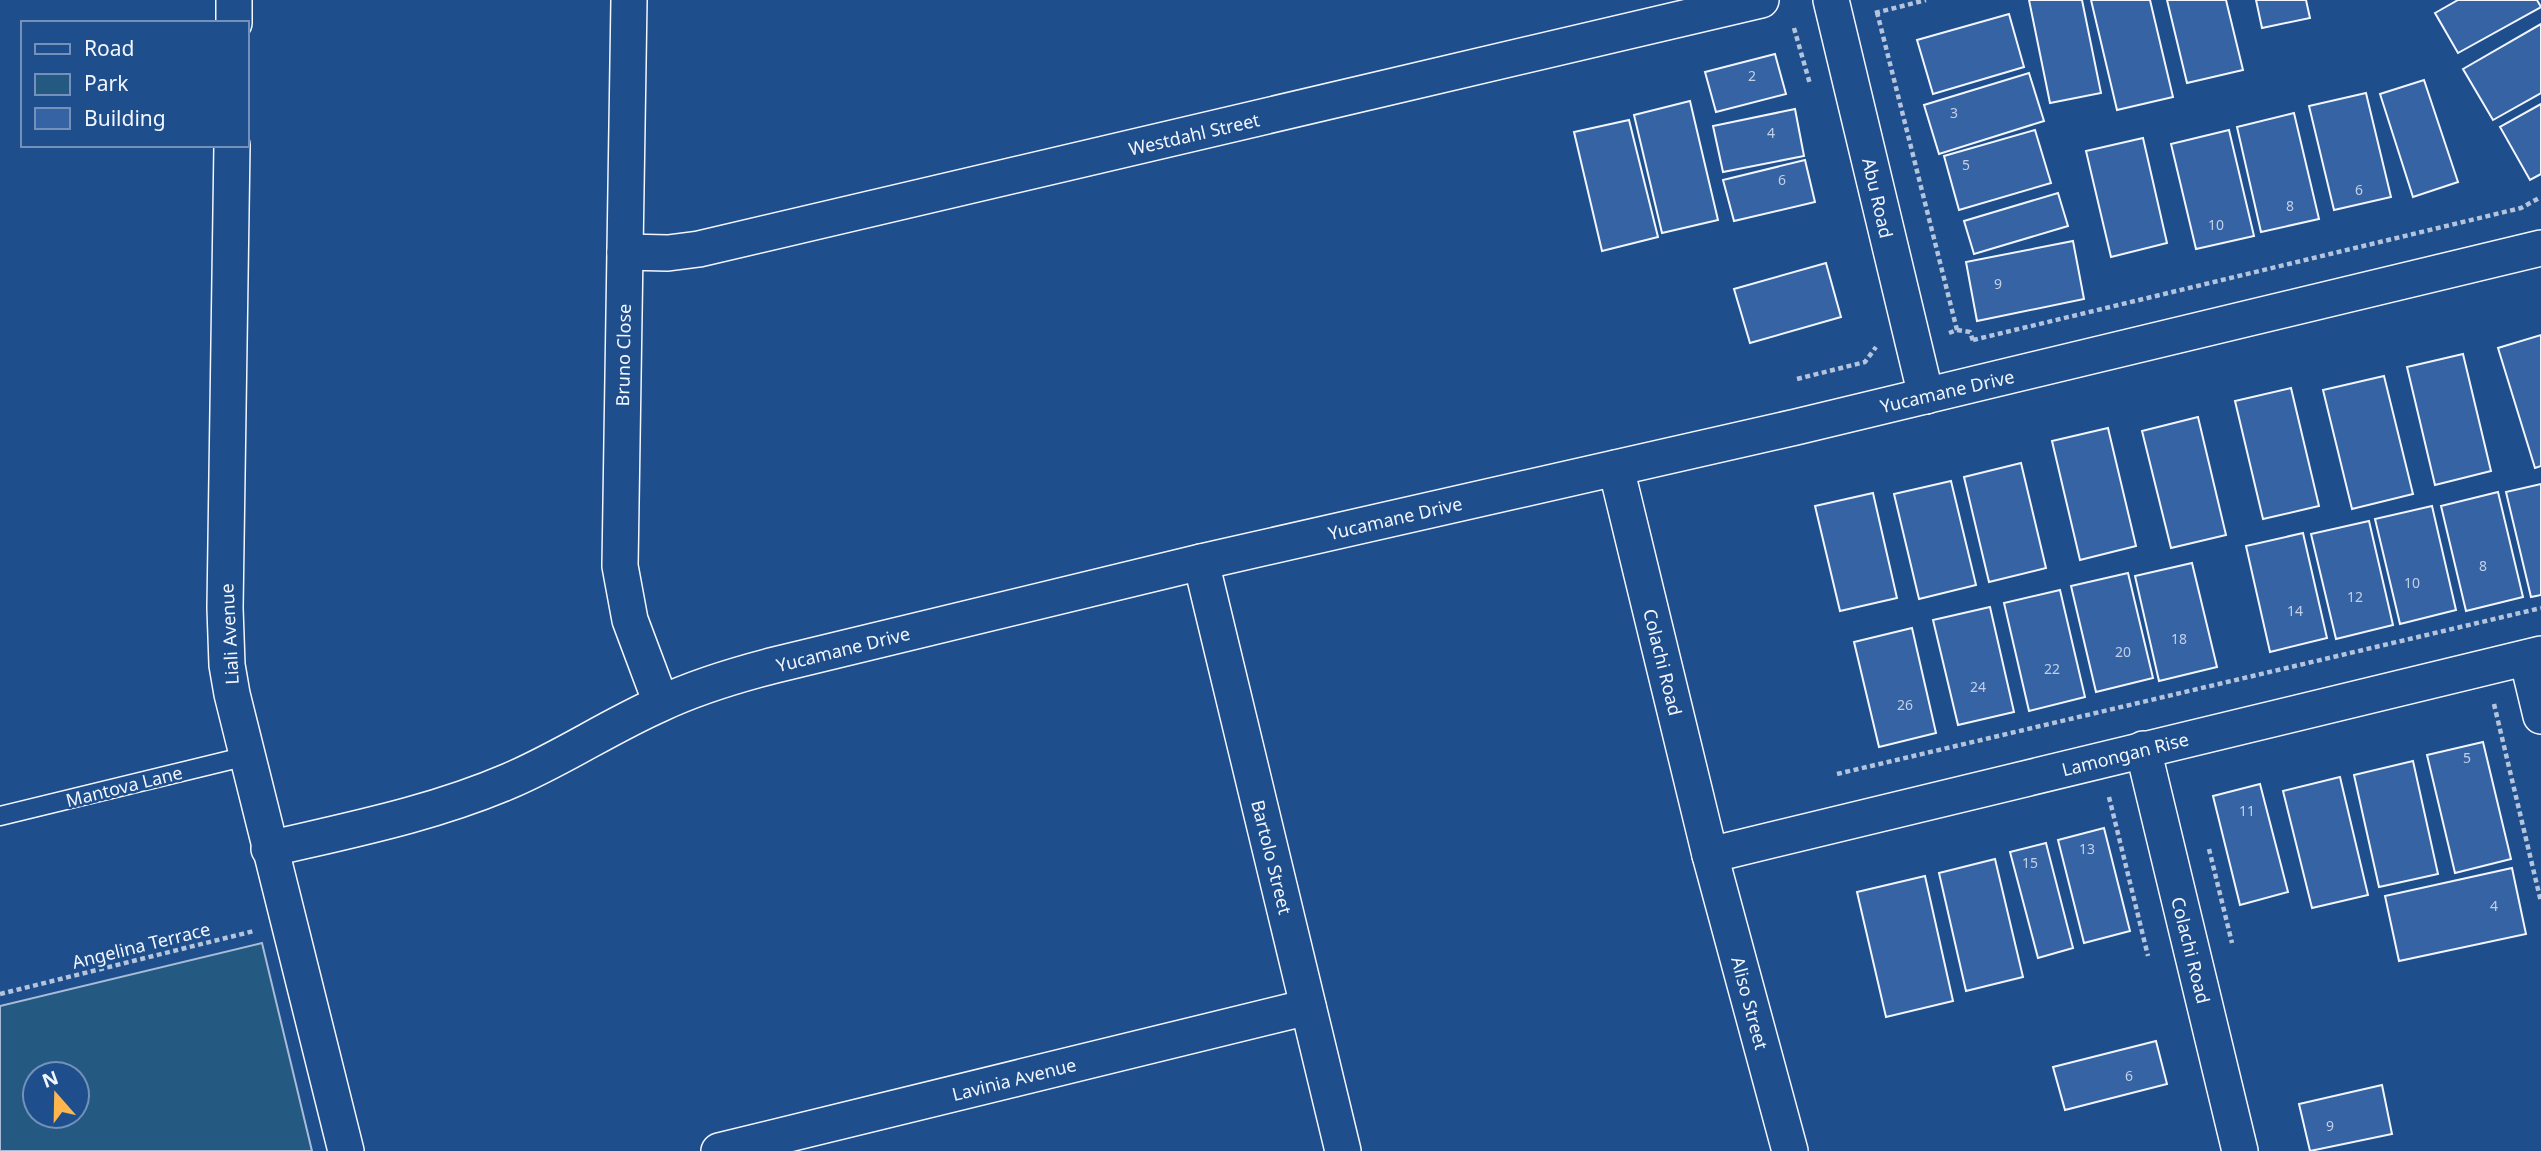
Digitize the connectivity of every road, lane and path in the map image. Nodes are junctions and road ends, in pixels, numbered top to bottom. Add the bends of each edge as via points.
1 (234, 0) edge
2 (629, 0) edge
3 (1761, 0) edge
4 (1831, 0) edge
5 (234, 21) edge
6 (1794, 28) dead end
7 (1812, 93) dead end
8 (232, 147) edge
9 (2541, 197) edge
10 (2541, 248) edge
11 (625, 252) junction
12 (1873, 334) dead end
13 (1973, 340) dead end
14 (1797, 379) dead end
15 (1926, 396) junction
16 (1616, 468) junction
17 (1201, 562) junction
18 (2541, 608) edge
19 (2534, 656) edge
20 (661, 703) junction
21 (2494, 703) dead end
22 (2541, 716) edge
23 (2143, 749) junction
24 (247, 756) junction
25 (1837, 774) dead end
26 (2109, 796) dead end
27 (0, 816) edge
28 (2207, 841) dead end
29 (269, 849) junction
30 (1710, 856) junction
31 (2541, 902) edge
32 (288, 922) junction
33 (2232, 943) dead end
34 (2148, 956) dead end
35 (0, 994) edge
36 (1308, 1007) junction
37 (346, 1151) edge
38 (719, 1151) edge
39 (1343, 1151) edge
40 (1790, 1151) edge
41 (2239, 1151) edge

1 - 5 street
2 - 11 street, Bruno Close
3 - 11 street, Westdahl Street via 699,249
4 - 15 street, Abu Road
6 - 7 path
8 - 24 street, Liali Avenue via 224,629 230,684
9 - 13 path via 2521,208
10 - 15 street, Yucamane Drive
11 - 20 street, Bruno Close via 621,577 630,620
12 - 14 path via 1876,347 1865,362
15 - 16 street, Yucamane Drive
16 - 17 street, Yucamane Drive
16 - 30 street, Colachi Road
17 - 20 street, Yucamane Drive via 740,674
17 - 36 street, Bartolo Street
18 - 25 path
19 - 22 street
19 - 23 street, Lamongan Rise
20 - 29 street, Yucamane Drive via 473,796
21 - 31 path
23 - 30 street, Lamongan Rise
23 - 41 street, Colachi Road
24 - 27 lane, Mantova Lane
24 - 29 street, Liali Avenue
26 - 34 path
28 - 33 path
29 - 32 street, Liali Avenue
30 - 40 street, Aliso Street
32 - 35 path, Angelina Terrace
32 - 37 street, Liali Avenue
36 - 38 street, Lavinia Avenue
36 - 39 street, Bartolo Street

